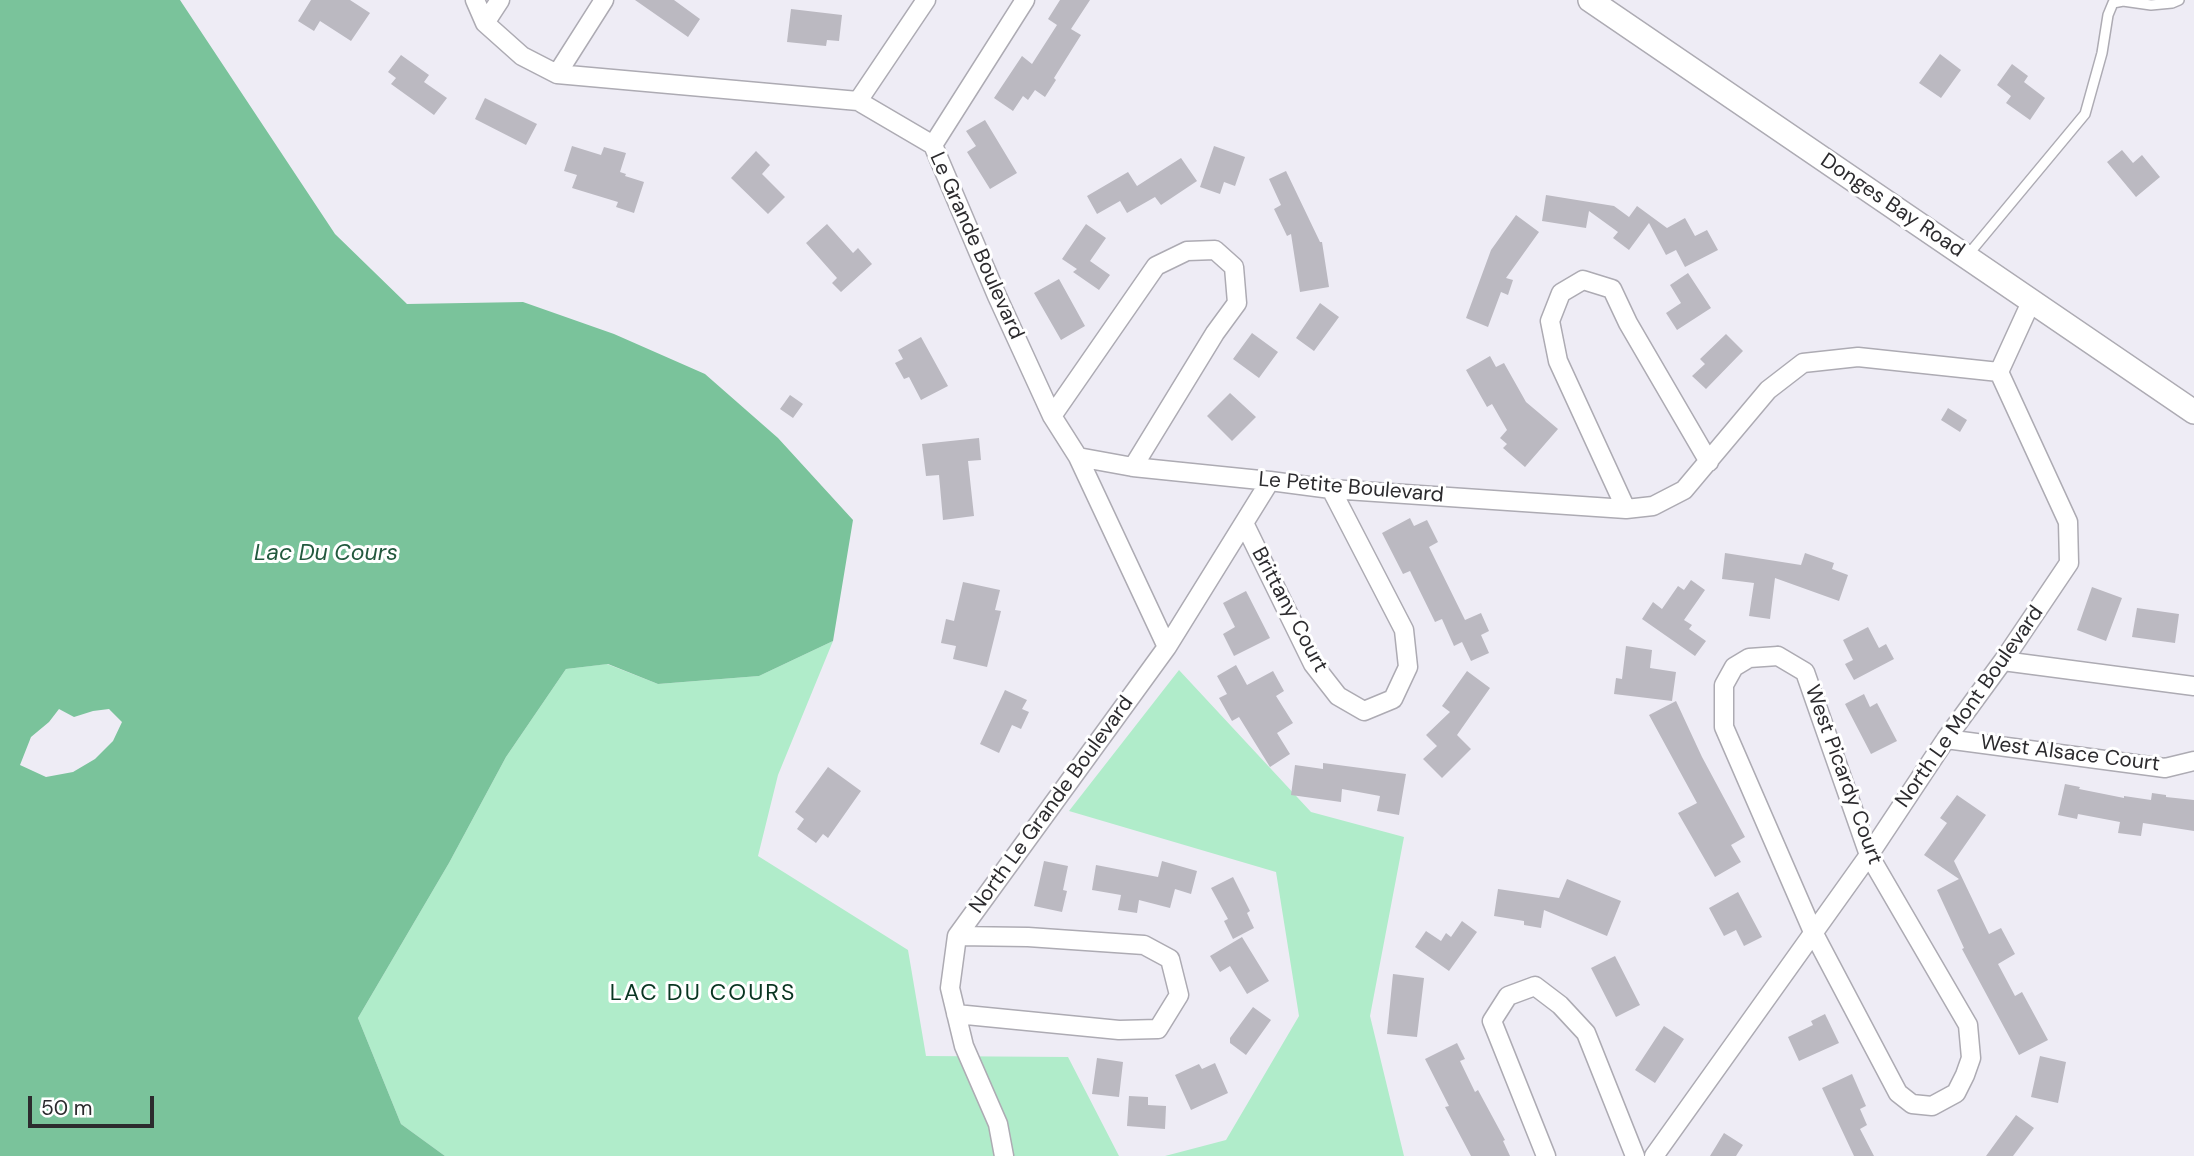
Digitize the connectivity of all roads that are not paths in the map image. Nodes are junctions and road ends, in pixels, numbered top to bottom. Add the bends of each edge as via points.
1 (475, 0) edge
2 (500, 0) edge
3 (604, 0) edge
4 (926, 0) edge
5 (1025, 0) edge
6 (1590, 0) edge
7 (2179, 0) edge
8 (485, 23) junction
9 (557, 74) junction
10 (858, 101) junction
11 (933, 145) junction
12 (1966, 257) junction
13 (2031, 302) junction
14 (1999, 372) junction
15 (2194, 412) edge
16 (1052, 416) junction
17 (1078, 457) junction
18 (1709, 462) junction
19 (1133, 467) junction
20 (1270, 481) junction
21 (1331, 489) junction
22 (1626, 509) junction
23 (1244, 523) junction
24 (1167, 646) junction
25 (2003, 661) junction
26 (2194, 686) edge
27 (1946, 739) junction
28 (2194, 761) edge
29 (1869, 855) junction
30 (1813, 932) junction
31 (957, 936) junction
32 (956, 1014) junction
33 (1004, 1156) edge
34 (1546, 1156) edge
35 (1635, 1156) edge
36 (1654, 1156) edge

1 - 8 street, Le Grande Boulevard
2 - 8 street
3 - 9 street
4 - 10 street
5 - 11 street
6 - 12 street, Donges Bay Road
7 - 12 lane via 2151,5 2113,3 2085,114
8 - 9 street, Le Grande Boulevard via 522,56
9 - 10 street, Le Grande Boulevard
10 - 11 street, Le Grande Boulevard
11 - 16 street, Le Grande Boulevard
12 - 13 street, Donges Bay Road
13 - 14 street
13 - 15 street, Donges Bay Road
14 - 18 street, Le Petite Boulevard via 1858,358 1803,363 1768,390
14 - 25 street, North Le Mont Boulevard via 2068,522 2069,563
16 - 17 street, Le Grande Boulevard
16 - 19 street via 1156,266 1187,251 1215,250 1234,267 1237,303
17 - 19 street, Le Petite Boulevard
17 - 24 street, Le Grande Boulevard
18 - 22 street, Le Petite Boulevard via 1684,490 1653,506
18 - 22 street via 1612,289 1583,280 1561,293 1550,321 1558,361
19 - 20 street, Le Petite Boulevard
20 - 21 street, Le Petite Boulevard
20 - 23 street, North Le Grande Boulevard
21 - 22 street, Le Petite Boulevard
21 - 23 street, Brittany Court via 1404,630 1408,667 1393,699 1364,711 1338,696 1313,664
23 - 24 street, North Le Grande Boulevard
24 - 31 street, North Le Grande Boulevard
25 - 26 street
25 - 27 street, North Le Mont Boulevard
27 - 28 street, West Alsace Court via 2165,768
27 - 29 street, North Le Mont Boulevard
29 - 30 street, North Le Mont Boulevard
29 - 30 street, West Picardy Court via 1968,1025 1972,1058 1956,1093 1932,1106 1912,1104 1898,1093
29 - 30 street, West Picardy Court via 1805,672 1778,656 1749,657 1734,667 1724,685 1724,727
30 - 36 street, North Le Mont Boulevard
31 - 32 street, North Le Grande Boulevard via 950,988
31 - 32 street via 1144,945 1170,959 1179,995 1158,1029 1119,1030
32 - 33 street, North Le Grande Boulevard via 964,1046 998,1124
34 - 35 street via 1492,1021 1508,996 1535,986 1586,1033

